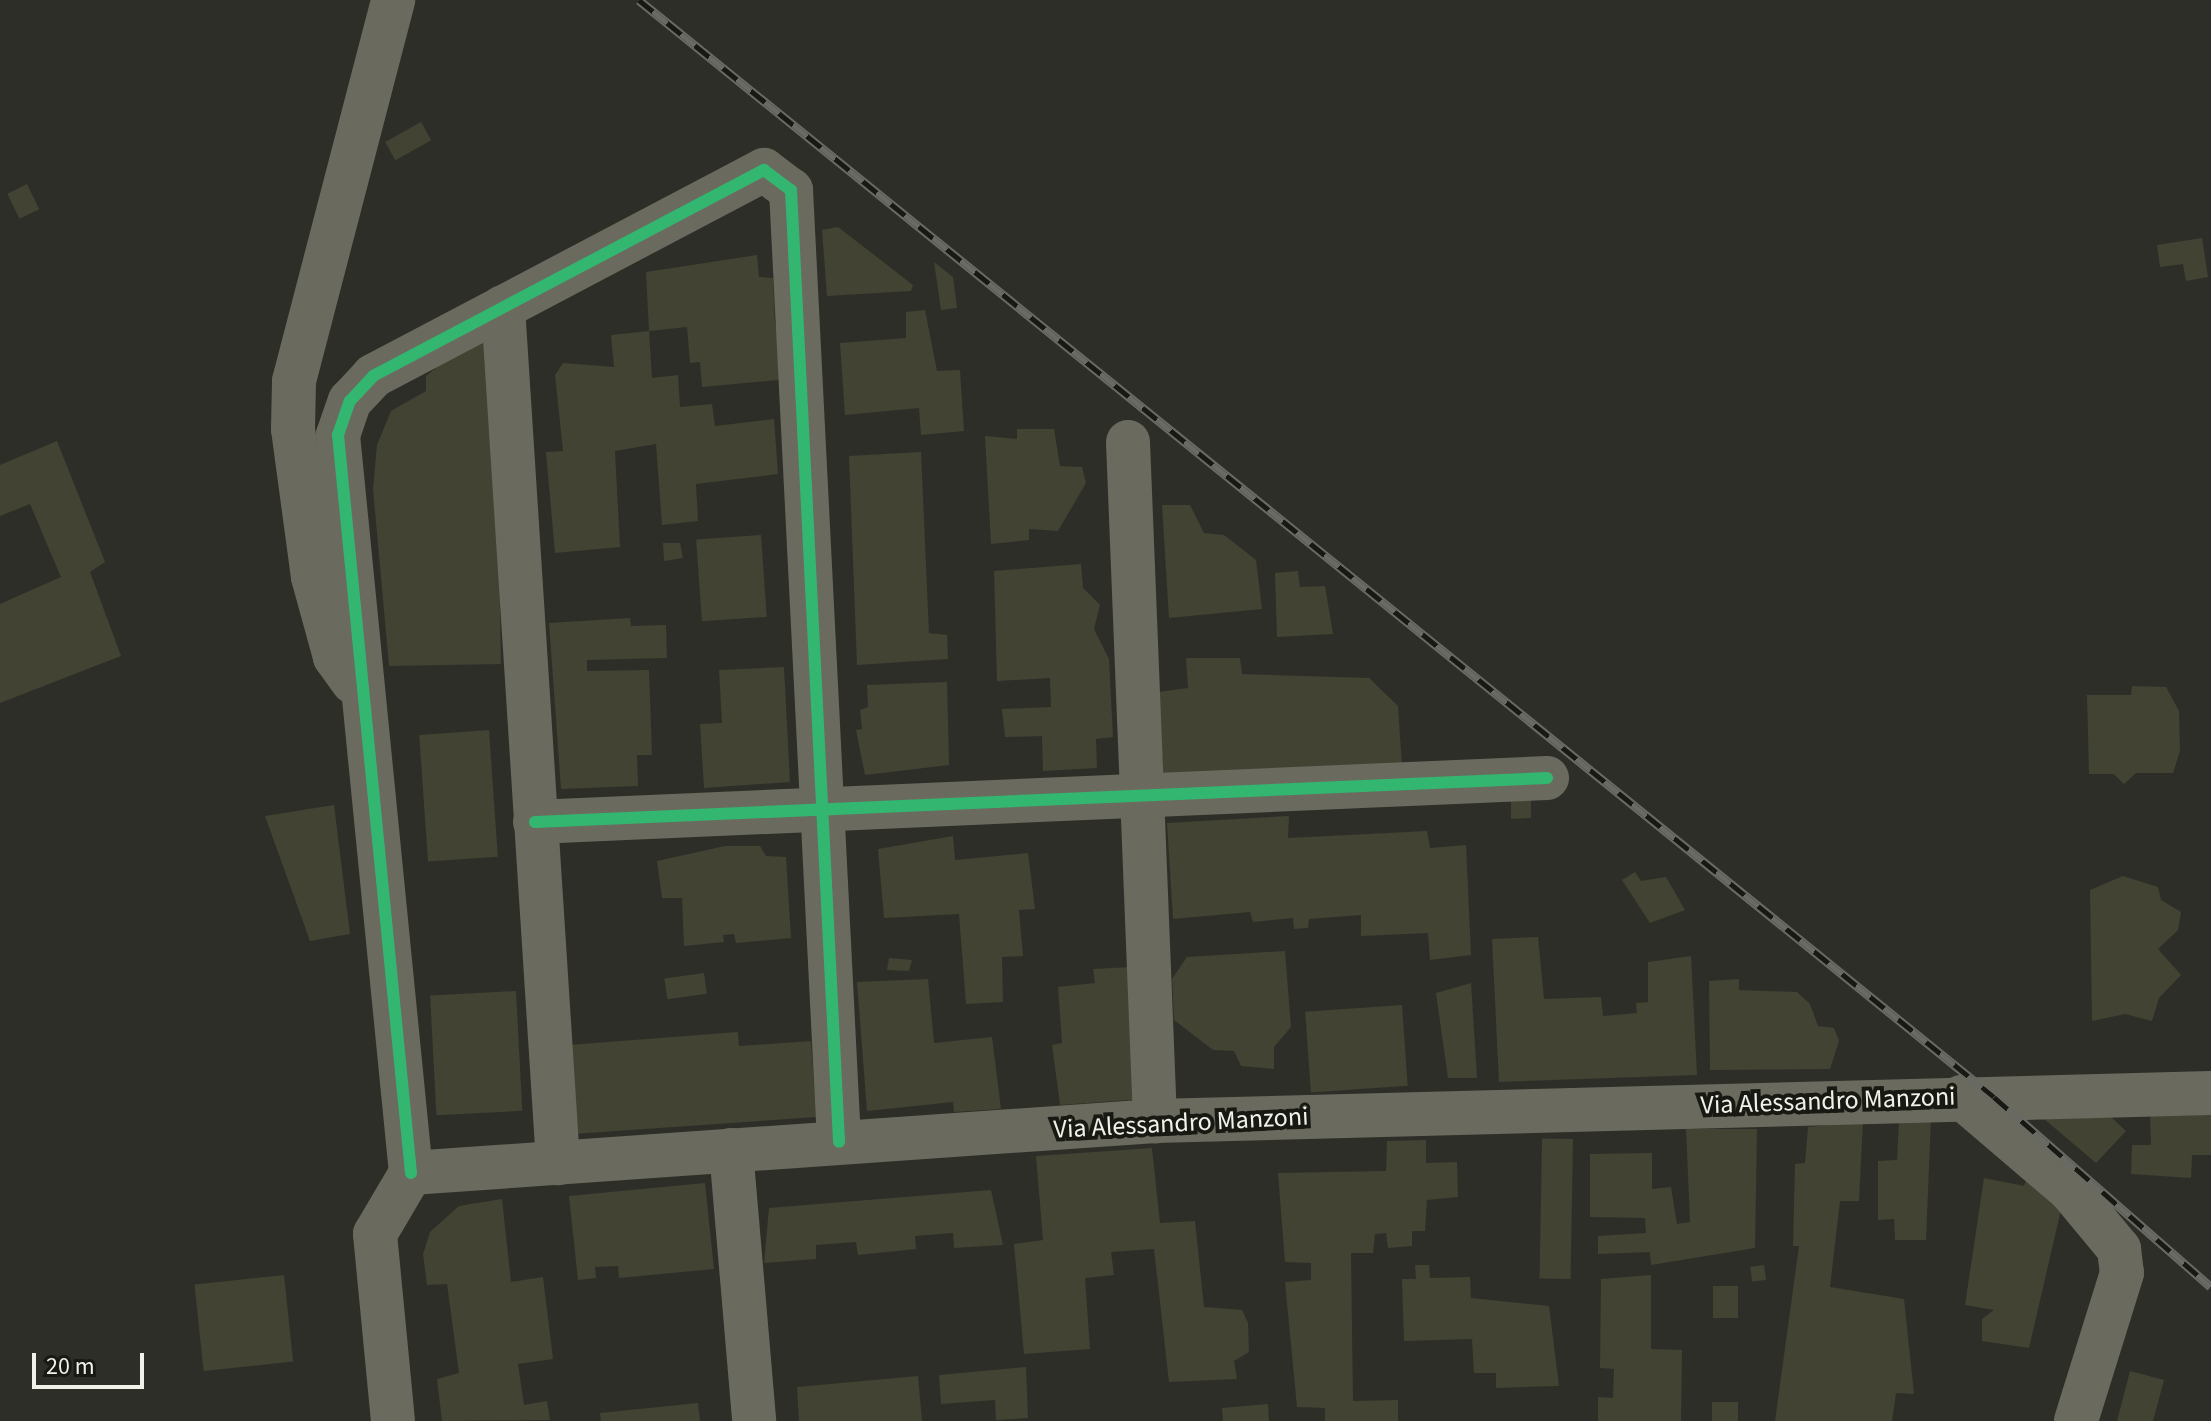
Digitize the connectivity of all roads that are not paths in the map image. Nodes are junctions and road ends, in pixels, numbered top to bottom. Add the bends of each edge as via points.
1 (393, 0) edge
2 (503, 307) junction
3 (1128, 442) dead end
4 (364, 697) junction
5 (1547, 778) dead end
6 (1140, 791) junction
7 (820, 809) junction
8 (535, 822) junction
9 (2211, 1093) edge
10 (1961, 1097) junction
11 (1155, 1121) junction
12 (839, 1142) junction
13 (731, 1150) junction
14 (558, 1163) junction
15 (411, 1173) junction
16 (393, 1421) edge
17 (754, 1421) edge
18 (2076, 1421) edge

1 - 4 street via 294,381 293,429 313,577 335,657
2 - 4 street via 373,376 350,401 338,435
2 - 7 street via 764,170 791,190
2 - 8 street
3 - 6 street
4 - 15 street
5 - 6 street
6 - 7 street
6 - 11 street
7 - 8 street
7 - 12 street
8 - 14 street
9 - 10 main road, Via Alessandro Manzoni
10 - 11 main road, Via Alessandro Manzoni
10 - 18 street via 2070,1190 2119,1249 2122,1273
11 - 12 main road, Via Alessandro Manzoni
12 - 13 main road, Via Alessandro Manzoni
13 - 14 main road, Via Alessandro Manzoni
13 - 17 street
14 - 15 main road, Via Alessandro Manzoni
15 - 16 main road via 375,1234

